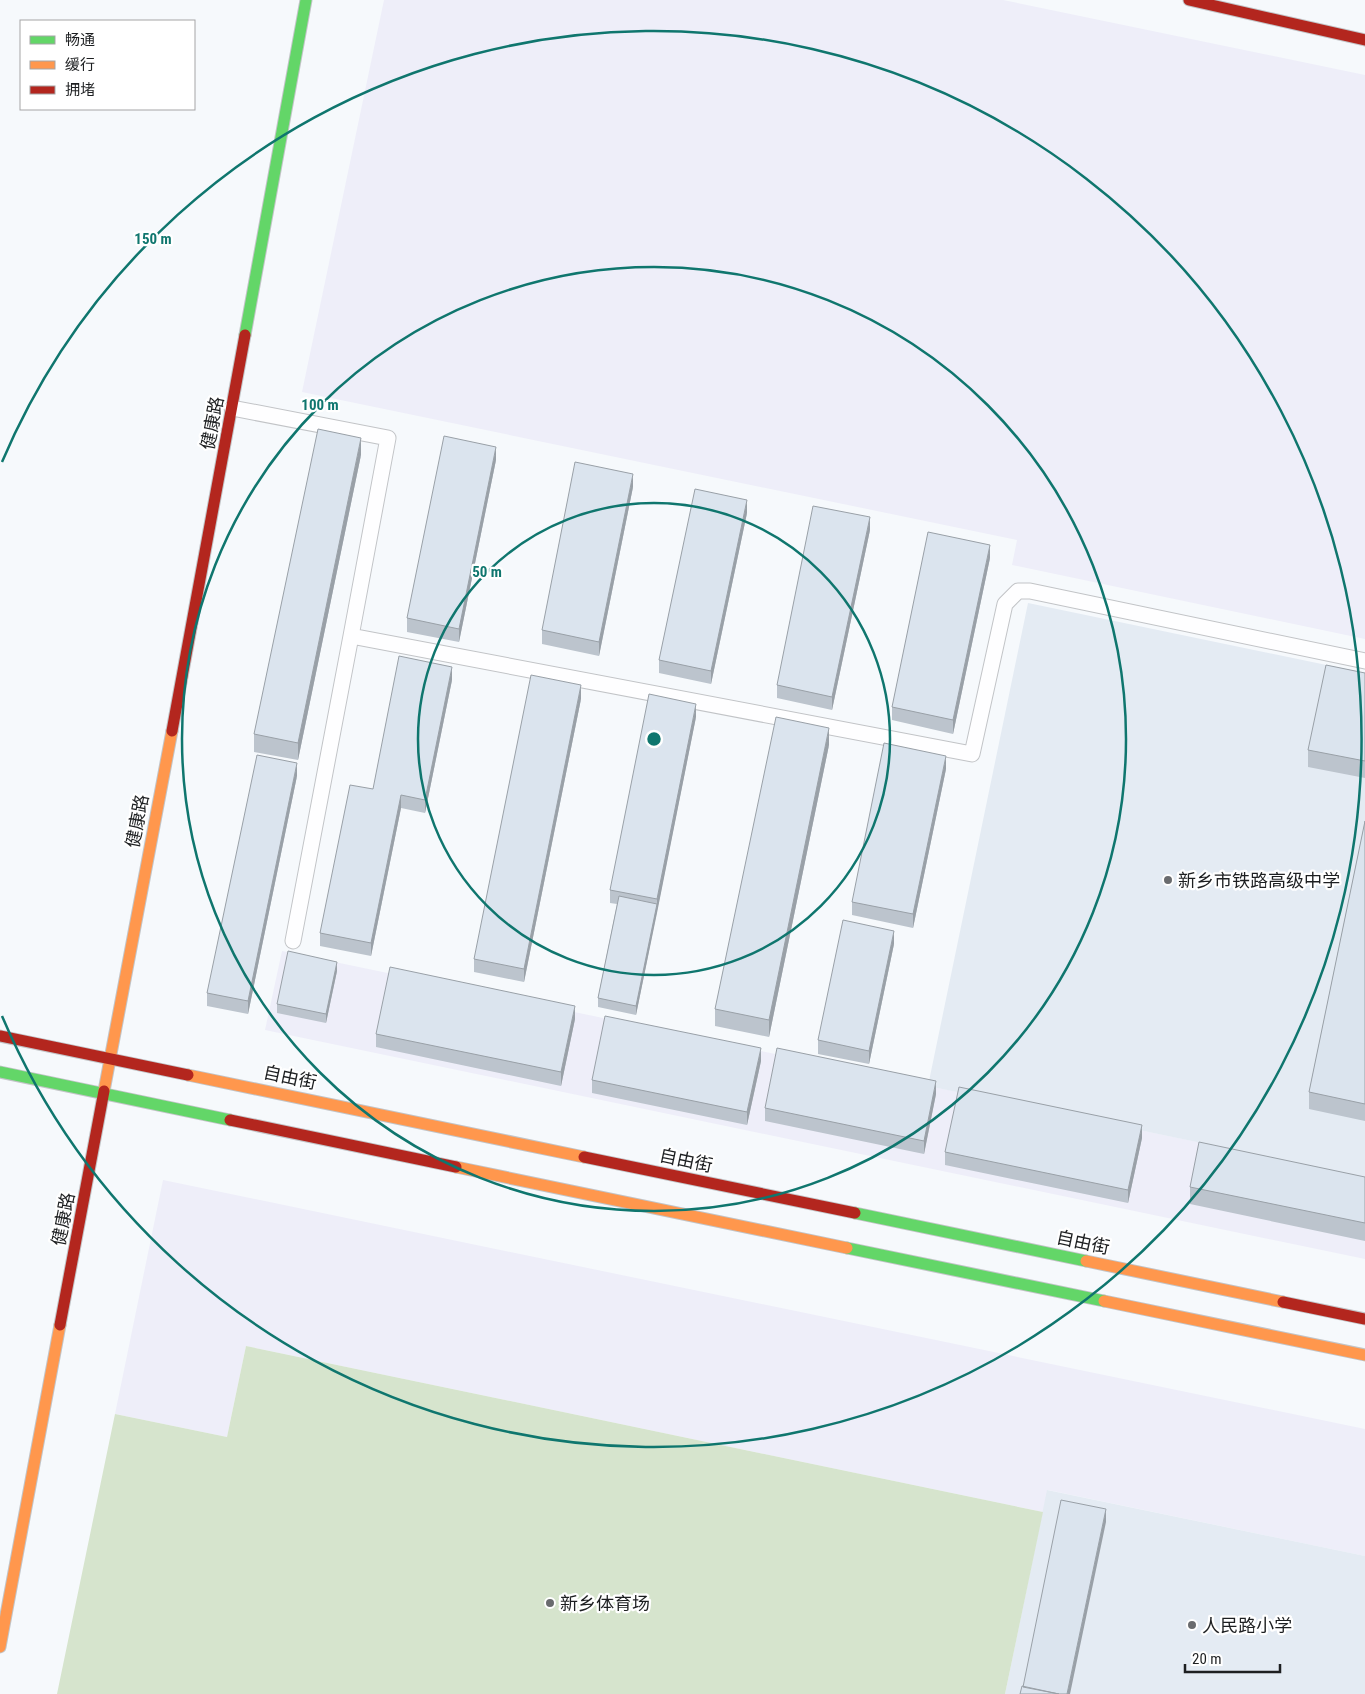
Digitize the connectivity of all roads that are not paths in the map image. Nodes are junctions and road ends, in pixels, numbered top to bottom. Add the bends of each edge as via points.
1 (306, 0) edge
2 (1189, 0) edge
3 (1365, 40) edge
4 (232, 408) junction
5 (351, 636) junction
6 (1365, 661) edge
7 (293, 942) dead end
8 (0, 1036) edge
9 (110, 1058) junction
10 (0, 1072) edge
11 (104, 1093) junction
12 (1365, 1319) edge
13 (1365, 1355) edge
14 (0, 1648) edge

1 - 4 street, 健康路
2 - 3 street
4 - 5 lane via 388,438
4 - 9 street, 健康路
5 - 6 lane via 972,754 1004,604 1018,591
5 - 7 lane
8 - 9 street, 自由街
9 - 11 street, 健康路
9 - 12 street, 自由街
10 - 11 street
11 - 13 street
11 - 14 street, 健康路

